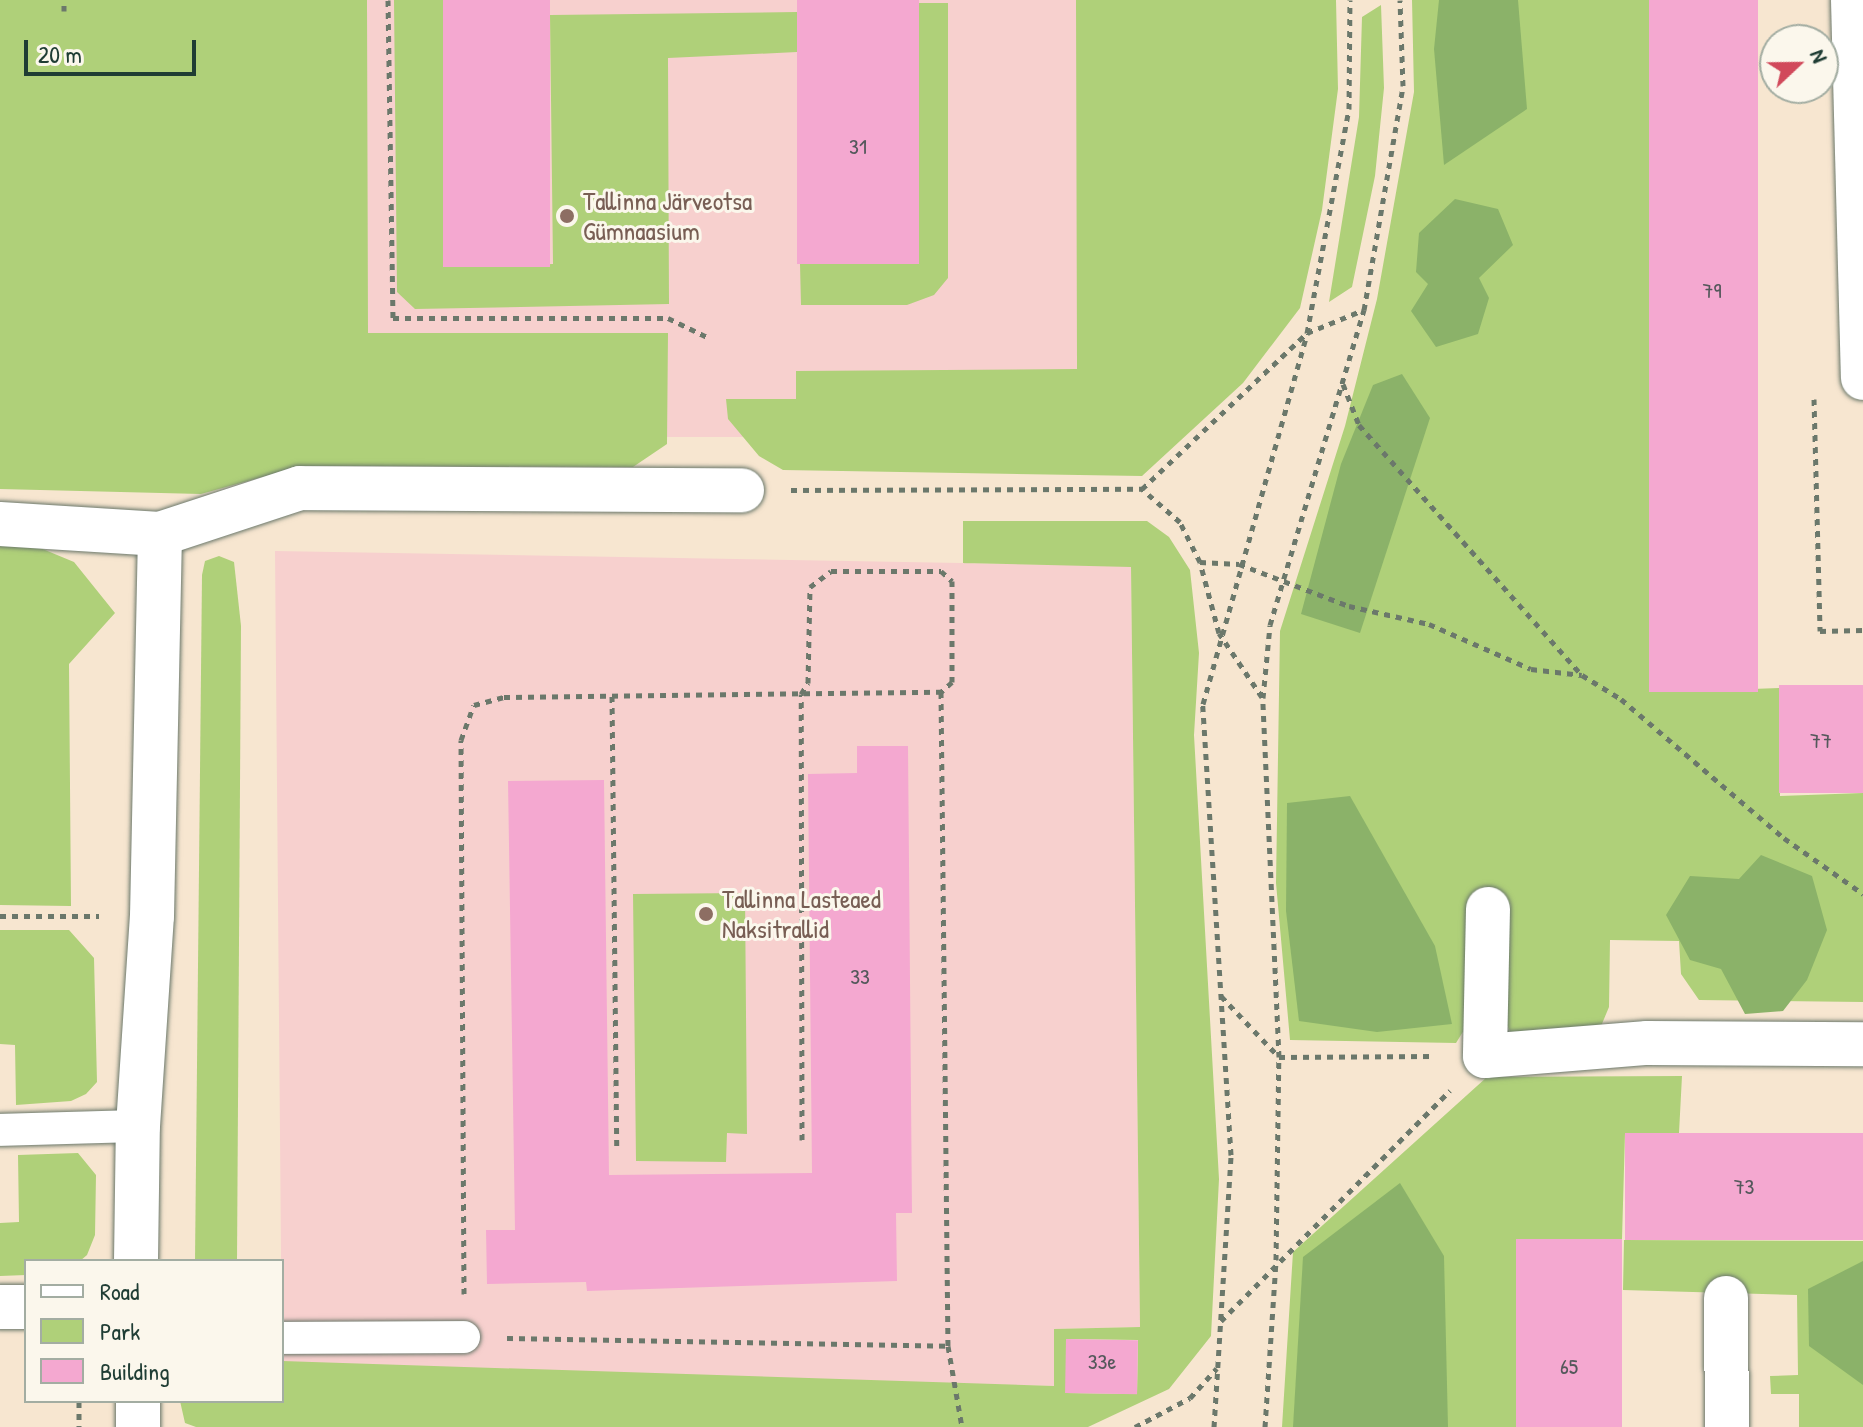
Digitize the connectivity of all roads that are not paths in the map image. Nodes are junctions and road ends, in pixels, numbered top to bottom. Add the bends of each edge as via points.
1 (1853, 0) edge
2 (1863, 378) edge
3 (742, 490) dead end
4 (0, 524) edge
5 (160, 534) junction
6 (1488, 909) dead end
7 (1863, 1044) edge
8 (138, 1126) junction
9 (0, 1130) edge
10 (136, 1259) edge
11 (1726, 1298) dead end
12 (0, 1307) edge
13 (24, 1307) edge
14 (464, 1337) road end
15 (284, 1338) edge
16 (138, 1403) edge
17 (138, 1427) edge
18 (1727, 1427) edge

1 - 2 street
3 - 5 street via 300,488
4 - 5 street
5 - 8 street via 152,916
6 - 7 street via 1485,1056 1647,1043
8 - 9 lane
8 - 10 street
11 - 18 street
12 - 13 street
14 - 15 lane
16 - 17 street

